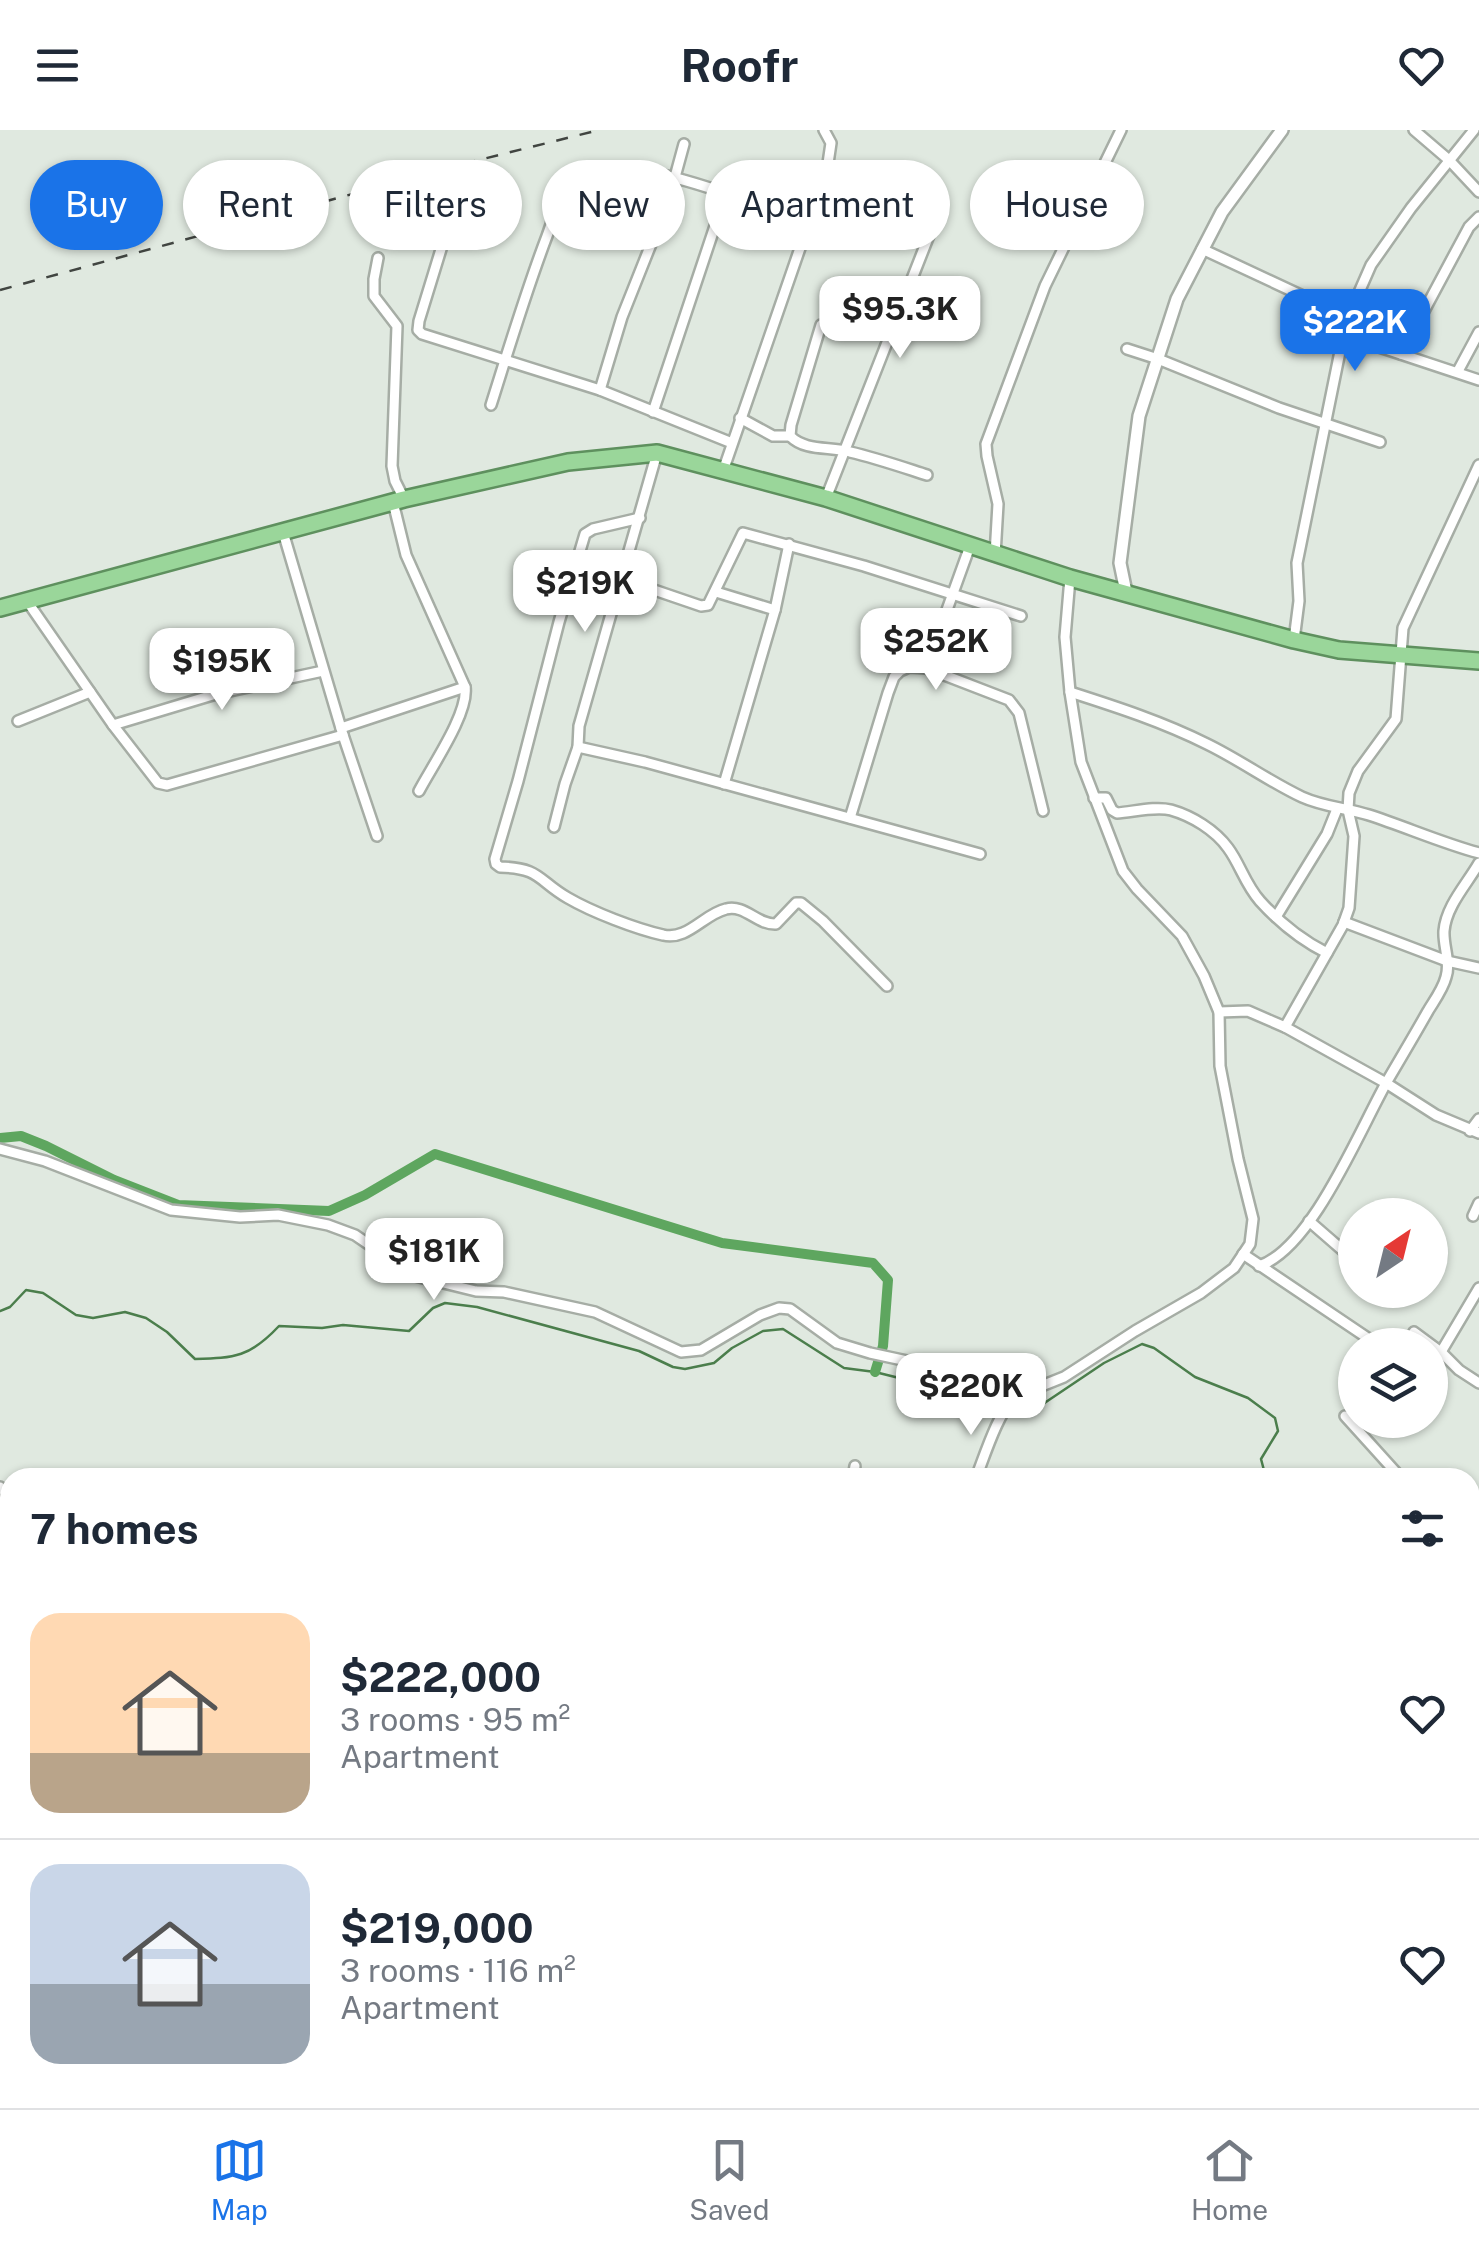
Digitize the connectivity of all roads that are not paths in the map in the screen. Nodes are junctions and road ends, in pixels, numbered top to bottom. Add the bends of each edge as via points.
1 (824, 130) edge
2 (1121, 130) edge
3 (1282, 130) edge
4 (1414, 130) edge
5 (1474, 130) edge
6 (684, 144) dead end
7 (680, 160) edge
8 (828, 160) edge
9 (1449, 160) junction
10 (1479, 192) edge
11 (1479, 217) edge
12 (441, 250) edge
13 (542, 250) edge
14 (650, 250) edge
15 (707, 250) edge
16 (798, 250) edge
17 (924, 250) edge
18 (1202, 250) junction
19 (378, 258) dead end
20 (1348, 318) junction
21 (821, 324) dead end
22 (1479, 332) edge
23 (1343, 335) junction
24 (1127, 349) dead end
25 (1401, 354) junction
26 (1158, 358) junction
27 (505, 360) junction
28 (1458, 371) junction
29 (1479, 380) edge
30 (600, 390) junction
31 (491, 405) dead end
32 (653, 412) junction
33 (740, 418) junction
34 (1325, 422) junction
35 (790, 436) junction
36 (1380, 442) dead end
37 (732, 443) junction
38 (846, 450) junction
39 (657, 453) junction
40 (1479, 465) edge
41 (723, 470) junction
42 (927, 474) dead end
43 (1468, 484) junction
44 (1479, 494) edge
45 (826, 498) junction
46 (398, 501) junction
47 (640, 518) junction
48 (283, 532) junction
49 (789, 544) junction
50 (970, 546) junction
51 (995, 554) junction
52 (1070, 578) junction
53 (622, 579) junction
54 (716, 592) junction
55 (1126, 592) junction
56 (954, 594) junction
57 (28, 601) junction
58 (0, 608) edge
59 (774, 610) junction
60 (1021, 616) dead end
61 (1294, 640) junction
62 (1400, 656) junction
63 (1479, 660) edge
64 (926, 668) junction
65 (324, 671) junction
66 (465, 687) junction
67 (90, 692) junction
68 (1070, 692) junction
69 (18, 721) dead end
70 (113, 725) junction
71 (342, 732) junction
72 (578, 746) junction
73 (724, 784) junction
74 (419, 791) dead end
75 (1094, 798) junction
76 (1337, 810) junction
77 (1348, 810) junction
78 (1043, 812) dead end
79 (850, 818) junction
80 (554, 827) dead end
81 (377, 836) dead end
82 (1479, 853) edge
83 (980, 854) dead end
84 (1479, 863) edge
85 (1276, 917) junction
86 (1344, 922) junction
87 (1327, 953) junction
88 (1448, 961) junction
89 (1479, 968) edge
90 (887, 986) dead end
91 (1219, 1012) junction
92 (1285, 1027) junction
93 (1386, 1083) junction
94 (1479, 1119) edge
95 (1474, 1132) edge
96 (0, 1149) edge
97 (1479, 1203) edge
98 (1473, 1216) dead end
99 (1310, 1221) junction
100 (1338, 1246) edge
101 (1243, 1254) junction
102 (1260, 1266) junction
103 (1479, 1288) edge
104 (1353, 1328) edge
105 (1448, 1342) edge
106 (1448, 1358) edge
107 (1479, 1382) edge
108 (1013, 1396) junction
109 (1370, 1438) edge
110 (980, 1468) edge
111 (1394, 1468) edge

1 - 8 street via 831,143
2 - 51 street via 1045,286 986,444 998,504
3 - 18 street
4 - 9 street
5 - 9 street
6 - 7 street
9 - 10 street
9 - 20 street via 1371,265
11 - 25 street
12 - 27 street via 418,330
13 - 27 street
14 - 30 street
15 - 32 street
16 - 33 street
17 - 38 street
18 - 20 street
18 - 26 street
19 - 46 street via 374,296 398,326 392,466
20 - 23 street
21 - 35 street
22 - 28 street
23 - 25 street
23 - 34 street
24 - 26 street
25 - 28 street
26 - 34 street
26 - 55 street via 1139,416 1120,563
27 - 30 street
27 - 31 street
28 - 29 street
30 - 32 street
32 - 37 street
33 - 35 street via 773,436
33 - 37 street
34 - 36 street
34 - 61 street via 1297,563
35 - 38 street via 812,447
37 - 41 street
38 - 42 street
38 - 45 street
39 - 41 highway
39 - 46 highway via 568,462
39 - 47 street
40 - 43 street
41 - 45 highway
43 - 44 street
43 - 62 street via 1403,628
45 - 50 highway
46 - 48 highway
46 - 66 street via 406,555
47 - 53 street
47 - 90 street via 585,534 496,864 528,869 569,899 669,937 730,908 776,924 801,903
48 - 57 highway
48 - 65 street
49 - 54 street via 743,533
49 - 56 street
49 - 59 street
50 - 51 highway
50 - 56 street
51 - 52 highway
52 - 55 highway
52 - 68 street
53 - 54 street via 701,606
53 - 72 street via 578,726
54 - 59 street
55 - 61 highway
56 - 60 street
56 - 64 street
57 - 58 highway
57 - 67 street
59 - 73 street
61 - 62 highway
62 - 63 highway
62 - 77 street via 1396,719 1358,771
64 - 78 street via 1016,706
64 - 79 street via 909,667 894,677
65 - 70 street
65 - 71 street
66 - 71 street
66 - 74 street via 462,712
67 - 69 street
67 - 70 street
68 - 75 street
68 - 76 street via 1147,717
70 - 71 street via 151,776 167,785
71 - 81 street
72 - 73 street
72 - 80 street
73 - 79 street
75 - 85 street via 1106,798 1117,813 1167,809 1215,833
75 - 91 street via 1123,871 1182,936
76 - 77 street
76 - 85 street
77 - 82 street
77 - 86 street via 1354,836
79 - 83 street
84 - 88 street via 1444,930
85 - 87 street
86 - 87 street
86 - 88 street
87 - 92 street
88 - 89 street
88 - 93 street via 1448,975
91 - 92 street via 1248,1010
91 - 101 street via 1220,1066 1253,1219
92 - 93 street
93 - 95 street
93 - 99 street
94 - 95 street
96 - 108 street via 171,1210 278,1215 328,1225 415,1276 595,1312 681,1352 701,1350 760,1314 790,1309 837,1343 949,1370
97 - 98 street
99 - 100 street
99 - 102 street via 1282,1254
101 - 102 street
101 - 108 street via 1201,1294 1064,1377
102 - 104 street
103 - 105 street
106 - 107 street
108 - 110 street
109 - 111 street

